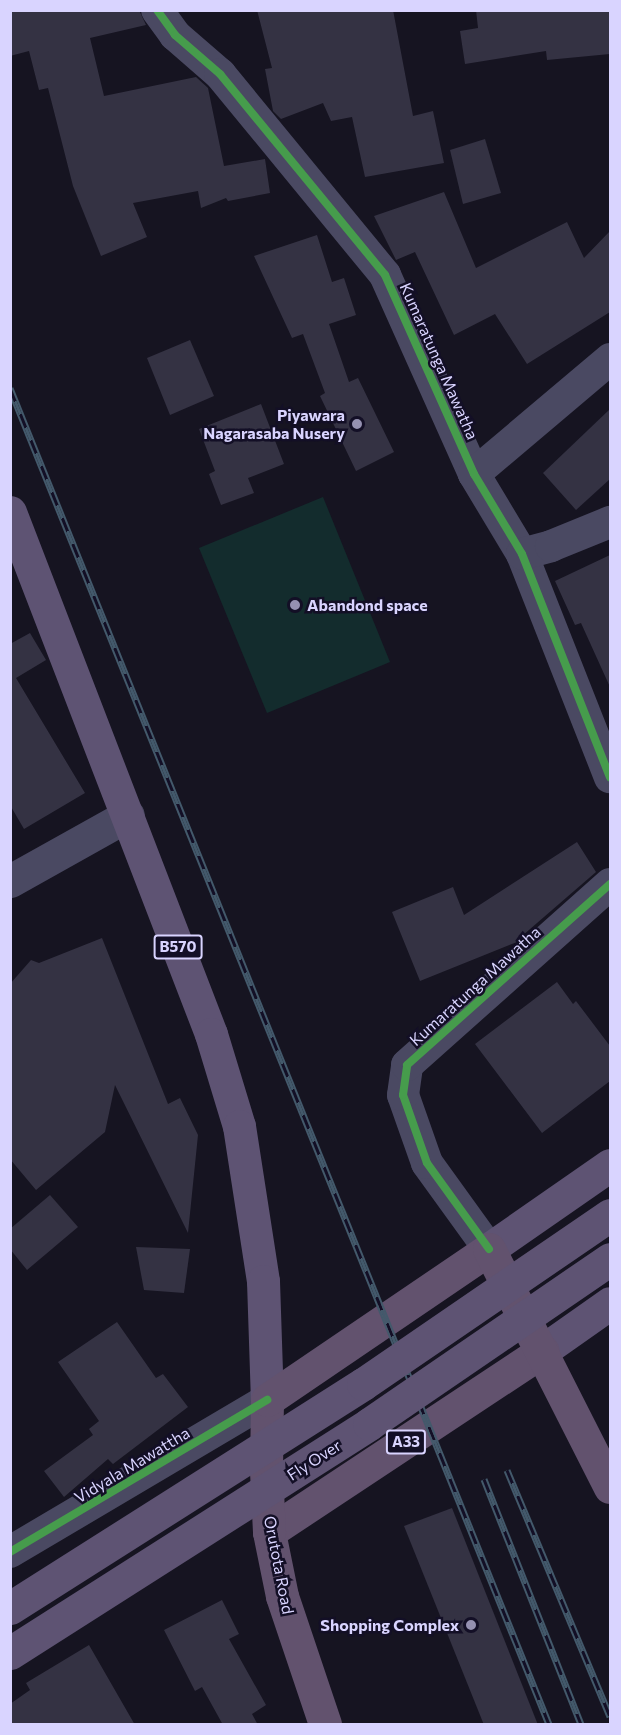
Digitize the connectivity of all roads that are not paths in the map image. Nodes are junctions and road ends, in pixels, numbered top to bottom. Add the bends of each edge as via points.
1 (157, 10) edge
2 (610, 359) edge
3 (474, 474) junction
4 (10, 512) edge
5 (610, 522) edge
6 (522, 554) junction
7 (610, 777) edge
8 (128, 815) junction
9 (10, 881) edge
10 (610, 884) edge
11 (610, 1165) edge
12 (610, 1215) edge
13 (489, 1250) junction
14 (610, 1259) edge
15 (610, 1303) edge
16 (543, 1351) junction
17 (267, 1400) junction
18 (610, 1487) edge
19 (269, 1532) junction
20 (10, 1552) edge
21 (10, 1608) edge
22 (10, 1653) edge
23 (325, 1725) edge

1 - 3 street, Kumaratunga Mawatha via 175,35 220,74 385,275
2 - 3 street
3 - 6 street, Kumaratunga Mawatha
4 - 8 main road, B570
5 - 6 street
6 - 7 street, Kumaratunga Mawatha
8 - 9 street
8 - 17 main road, B570 via 211,1034 238,1126 263,1281
10 - 13 street, Kumaratunga Mawatha via 407,1065 403,1095 428,1163
11 - 13 main road
12 - 21 main road, bridge via 363,1384
13 - 16 highway
13 - 17 highway
14 - 22 main road, Fly Over, bridge via 369,1425
15 - 16 main road
16 - 18 highway
16 - 19 highway, A33
17 - 19 highway, Orutota Road
17 - 20 street, Vidyala Mawattha
19 - 23 highway, Orutota Road via 282,1596

